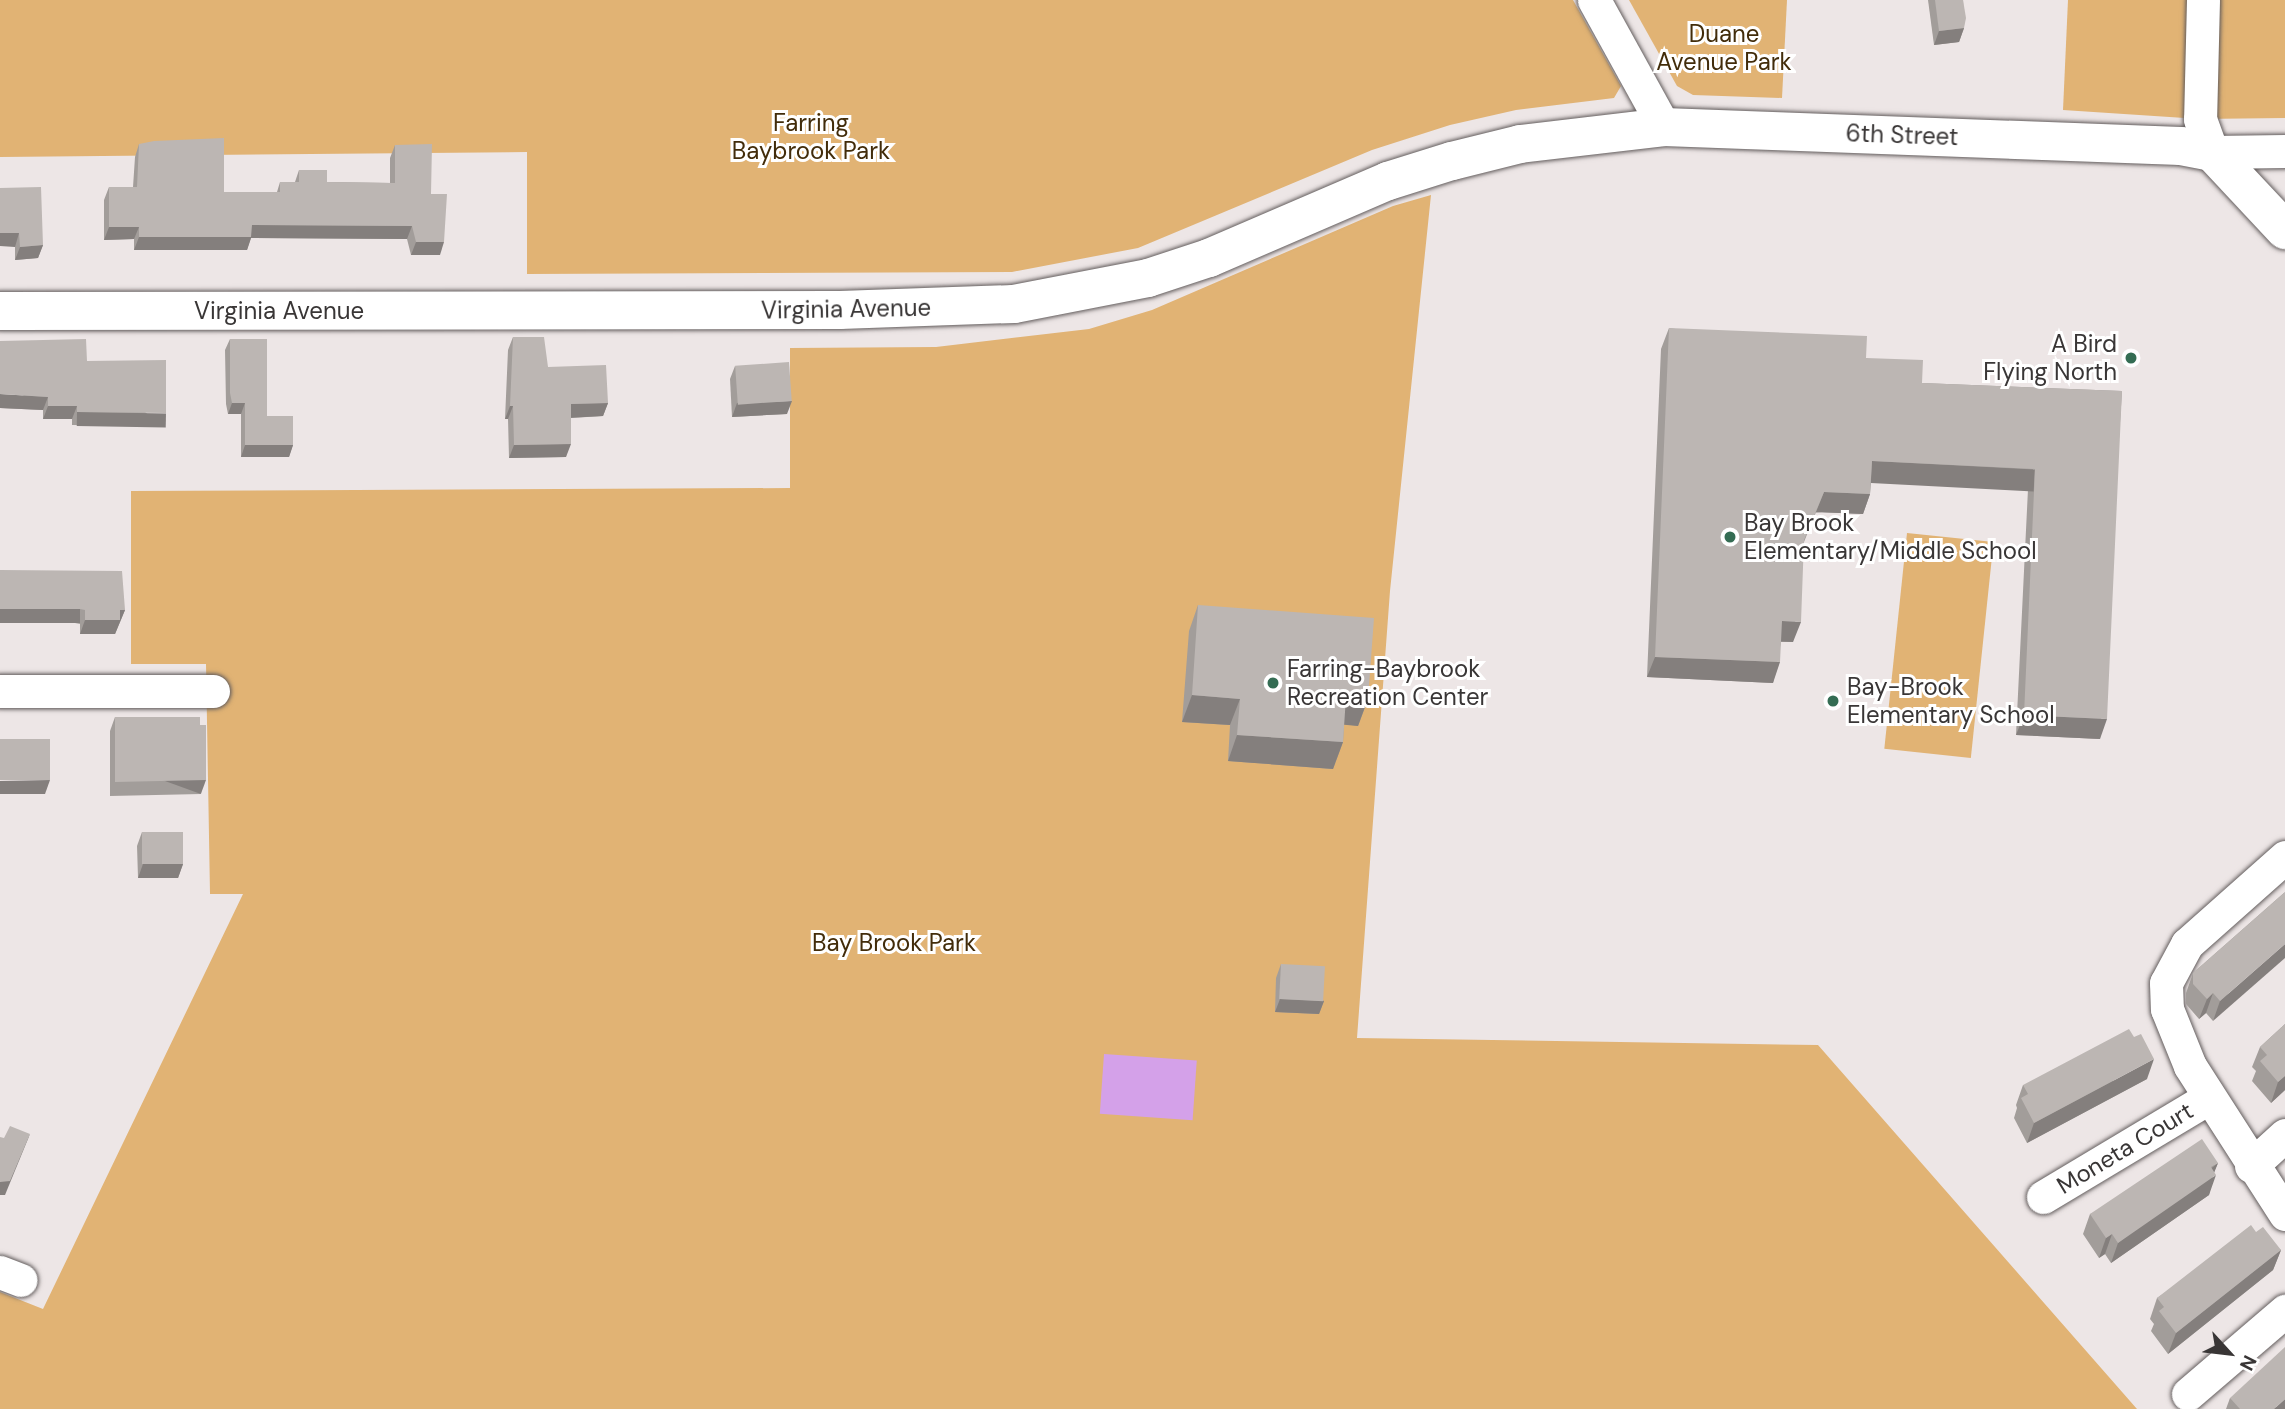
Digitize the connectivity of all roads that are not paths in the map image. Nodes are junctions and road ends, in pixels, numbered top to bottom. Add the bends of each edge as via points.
1 (1594, 0) edge
2 (2203, 0) edge
3 (1664, 127) junction
4 (2285, 151) edge
5 (2212, 152) junction
6 (2285, 230) edge
7 (0, 311) edge
8 (0, 691) edge
9 (213, 691) dead end
10 (2285, 857) edge
11 (2207, 1099) junction
12 (2285, 1135) edge
13 (2251, 1166) junction
14 (2043, 1197) dead end
15 (2285, 1214) edge
16 (2285, 1311) edge
17 (2188, 1394) dead end

1 - 3 street
2 - 5 street via 2200,120
3 - 5 street, 6th Street via 2181,146
3 - 7 street, Virginia Avenue via 1520,144 1452,160 1388,181 1209,258 1136,281 1014,304 839,310
4 - 5 street, 6th Street
5 - 6 street
8 - 9 street
10 - 11 street via 2187,944 2166,983 2174,1034
11 - 13 street
11 - 14 street, Moneta Court
12 - 13 street
13 - 15 street
16 - 17 street

